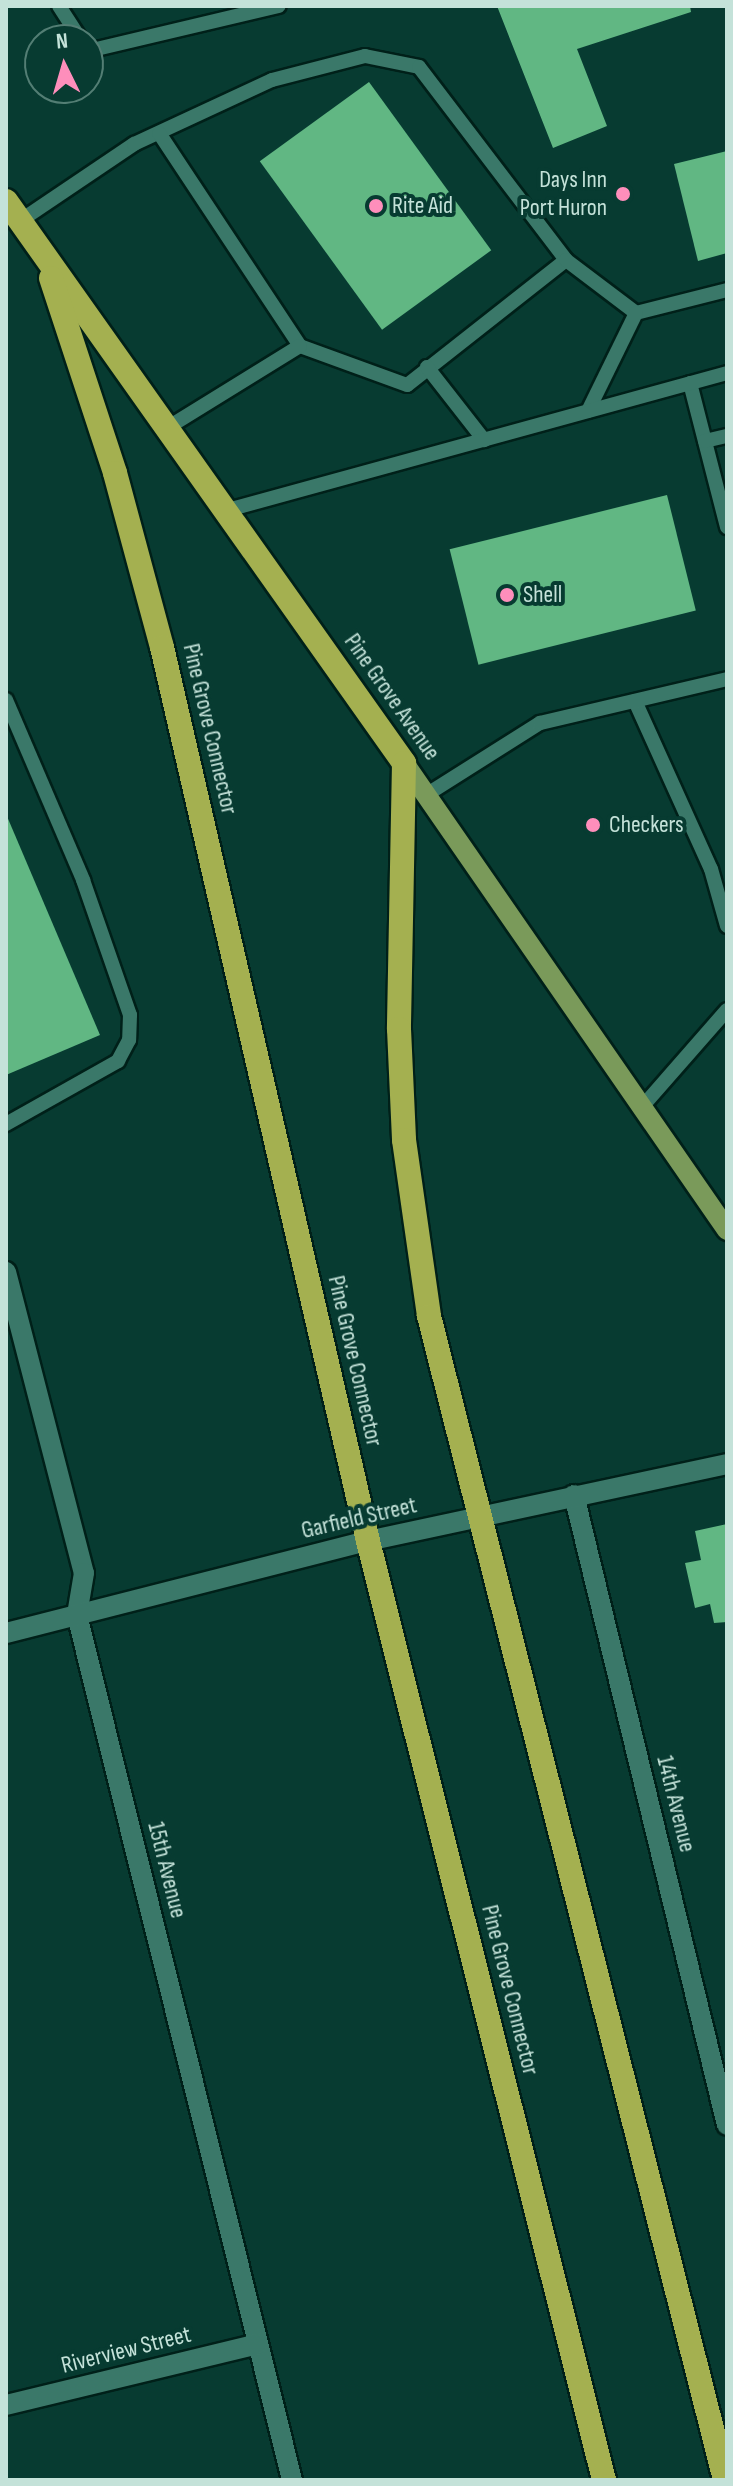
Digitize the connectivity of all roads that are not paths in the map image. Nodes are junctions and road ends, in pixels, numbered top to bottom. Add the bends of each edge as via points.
1 (59, 6) edge
2 (279, 6) edge
3 (71, 24) edge
4 (104, 48) edge
5 (159, 133) junction
6 (6, 201) edge
7 (20, 221) junction
8 (44, 257) junction
9 (566, 260) junction
10 (727, 290) edge
11 (636, 313) junction
12 (300, 346) junction
13 (427, 367) junction
14 (727, 373) edge
15 (690, 383) junction
16 (588, 411) junction
17 (167, 428) junction
18 (727, 436) edge
19 (484, 440) junction
20 (705, 441) junction
21 (224, 511) junction
22 (727, 527) edge
23 (727, 679) edge
24 (6, 700) edge
25 (635, 701) junction
26 (404, 763) junction
27 (426, 795) junction
28 (727, 926) edge
29 (727, 1010) edge
30 (642, 1107) junction
31 (6, 1124) edge
32 (727, 1230) edge
33 (6, 1272) edge
34 (727, 1464) edge
35 (574, 1495) junction
36 (477, 1517) junction
37 (368, 1541) junction
38 (77, 1615) junction
39 (6, 1633) edge
40 (727, 2125) edge
41 (258, 2344) junction
42 (6, 2405) edge
43 (292, 2480) edge
44 (604, 2480) edge
45 (725, 2480) edge

1 - 3 lane
2 - 4 lane
5 - 7 lane
5 - 9 lane via 272,80 365,56 419,67
5 - 12 lane
6 - 7 highway, Pine Grove Avenue
7 - 8 highway, Pine Grove Avenue
8 - 17 highway, Pine Grove Avenue
8 - 37 highway, Pine Grove Connector via 115,473 162,647
9 - 11 lane
9 - 13 lane
10 - 11 lane
11 - 16 lane
12 - 13 lane via 407,385
12 - 17 lane
13 - 19 lane
14 - 15 lane
15 - 16 lane
15 - 20 lane
16 - 19 lane
17 - 21 highway, Pine Grove Avenue
18 - 20 lane
19 - 21 lane
20 - 22 lane
21 - 26 highway, Pine Grove Avenue
23 - 25 lane
24 - 31 lane via 89,894 130,1015 129,1040 110,1068
25 - 27 lane via 540,723
25 - 28 lane via 711,869
26 - 27 main road, Pine Grove Avenue
26 - 36 highway via 399,1029 404,1140 429,1316
27 - 30 main road, Pine Grove Avenue
29 - 30 lane
30 - 32 main road, Pine Grove Avenue
33 - 38 street, 15th Avenue via 84,1573
34 - 35 street, Garfield Street
35 - 36 street, Garfield Street
35 - 40 street, 14th Avenue
36 - 37 street, Garfield Street
36 - 45 highway
37 - 38 street, Garfield Street
37 - 44 highway, Pine Grove Connector
38 - 39 street, Garfield Street
38 - 41 street, 15th Avenue
41 - 42 street, Riverview Street
41 - 43 street, 15th Avenue

